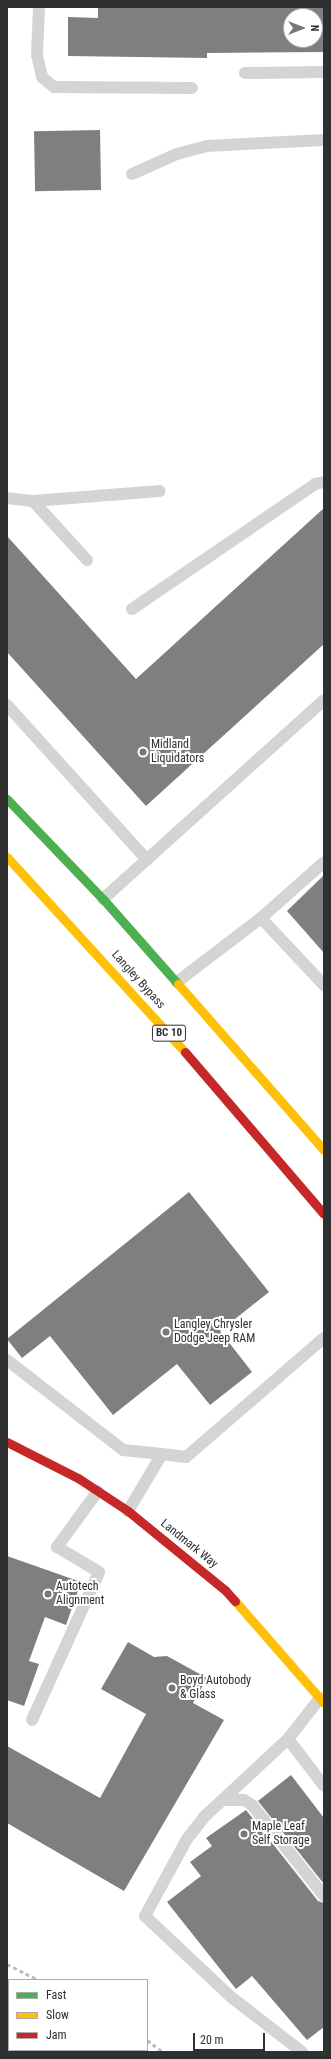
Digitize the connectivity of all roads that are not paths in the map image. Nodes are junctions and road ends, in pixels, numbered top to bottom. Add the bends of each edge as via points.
1 (39, 7) edge
2 (324, 72) edge
3 (245, 73) dead end
4 (192, 88) dead end
5 (324, 140) edge
6 (132, 174) dead end
7 (324, 482) edge
8 (160, 491) dead end
9 (12, 498) edge
10 (33, 501) junction
11 (7, 508) edge
12 (87, 560) dead end
13 (132, 609) dead end
14 (324, 700) edge
15 (7, 706) edge
16 (7, 799) edge
17 (7, 858) edge
18 (147, 860) junction
19 (324, 862) edge
20 (103, 899) junction
21 (261, 918) junction
22 (177, 982) junction
23 (324, 985) edge
24 (324, 1150) edge
25 (324, 1214) edge
26 (324, 1338) edge
27 (7, 1360) edge
28 (7, 1442) edge
29 (162, 1454) junction
30 (98, 1490) junction
31 (128, 1511) junction
32 (322, 1700) edge
33 (32, 1720) dead end
34 (288, 1739) junction
35 (324, 1786) edge
36 (223, 1800) junction
37 (324, 1896) edge
38 (302, 2052) edge

1 - 4 lane via 37,55 42,77 54,87
2 - 3 lane
5 - 6 lane via 206,146 177,154
7 - 13 lane via 315,484
8 - 10 lane
9 - 10 lane
9 - 11 lane
10 - 12 lane
14 - 18 lane
15 - 18 lane
16 - 20 main road
17 - 25 main road, Langley Bypass / BC 10 via 96,951 232,1104
18 - 20 lane
19 - 21 lane
20 - 22 main road
21 - 22 lane
21 - 23 lane
22 - 24 main road
26 - 29 lane via 186,1456
27 - 29 lane via 123,1450
28 - 30 main road, Landmark Way
29 - 31 lane
30 - 31 main road, Landmark Way
30 - 33 lane via 57,1547 99,1572
31 - 32 main road, Landmark Way via 225,1590
32 - 34 lane
34 - 35 lane
34 - 36 lane
36 - 37 lane via 244,1800 252,1805
36 - 38 lane via 204,1817 187,1839 146,1916 231,1997

